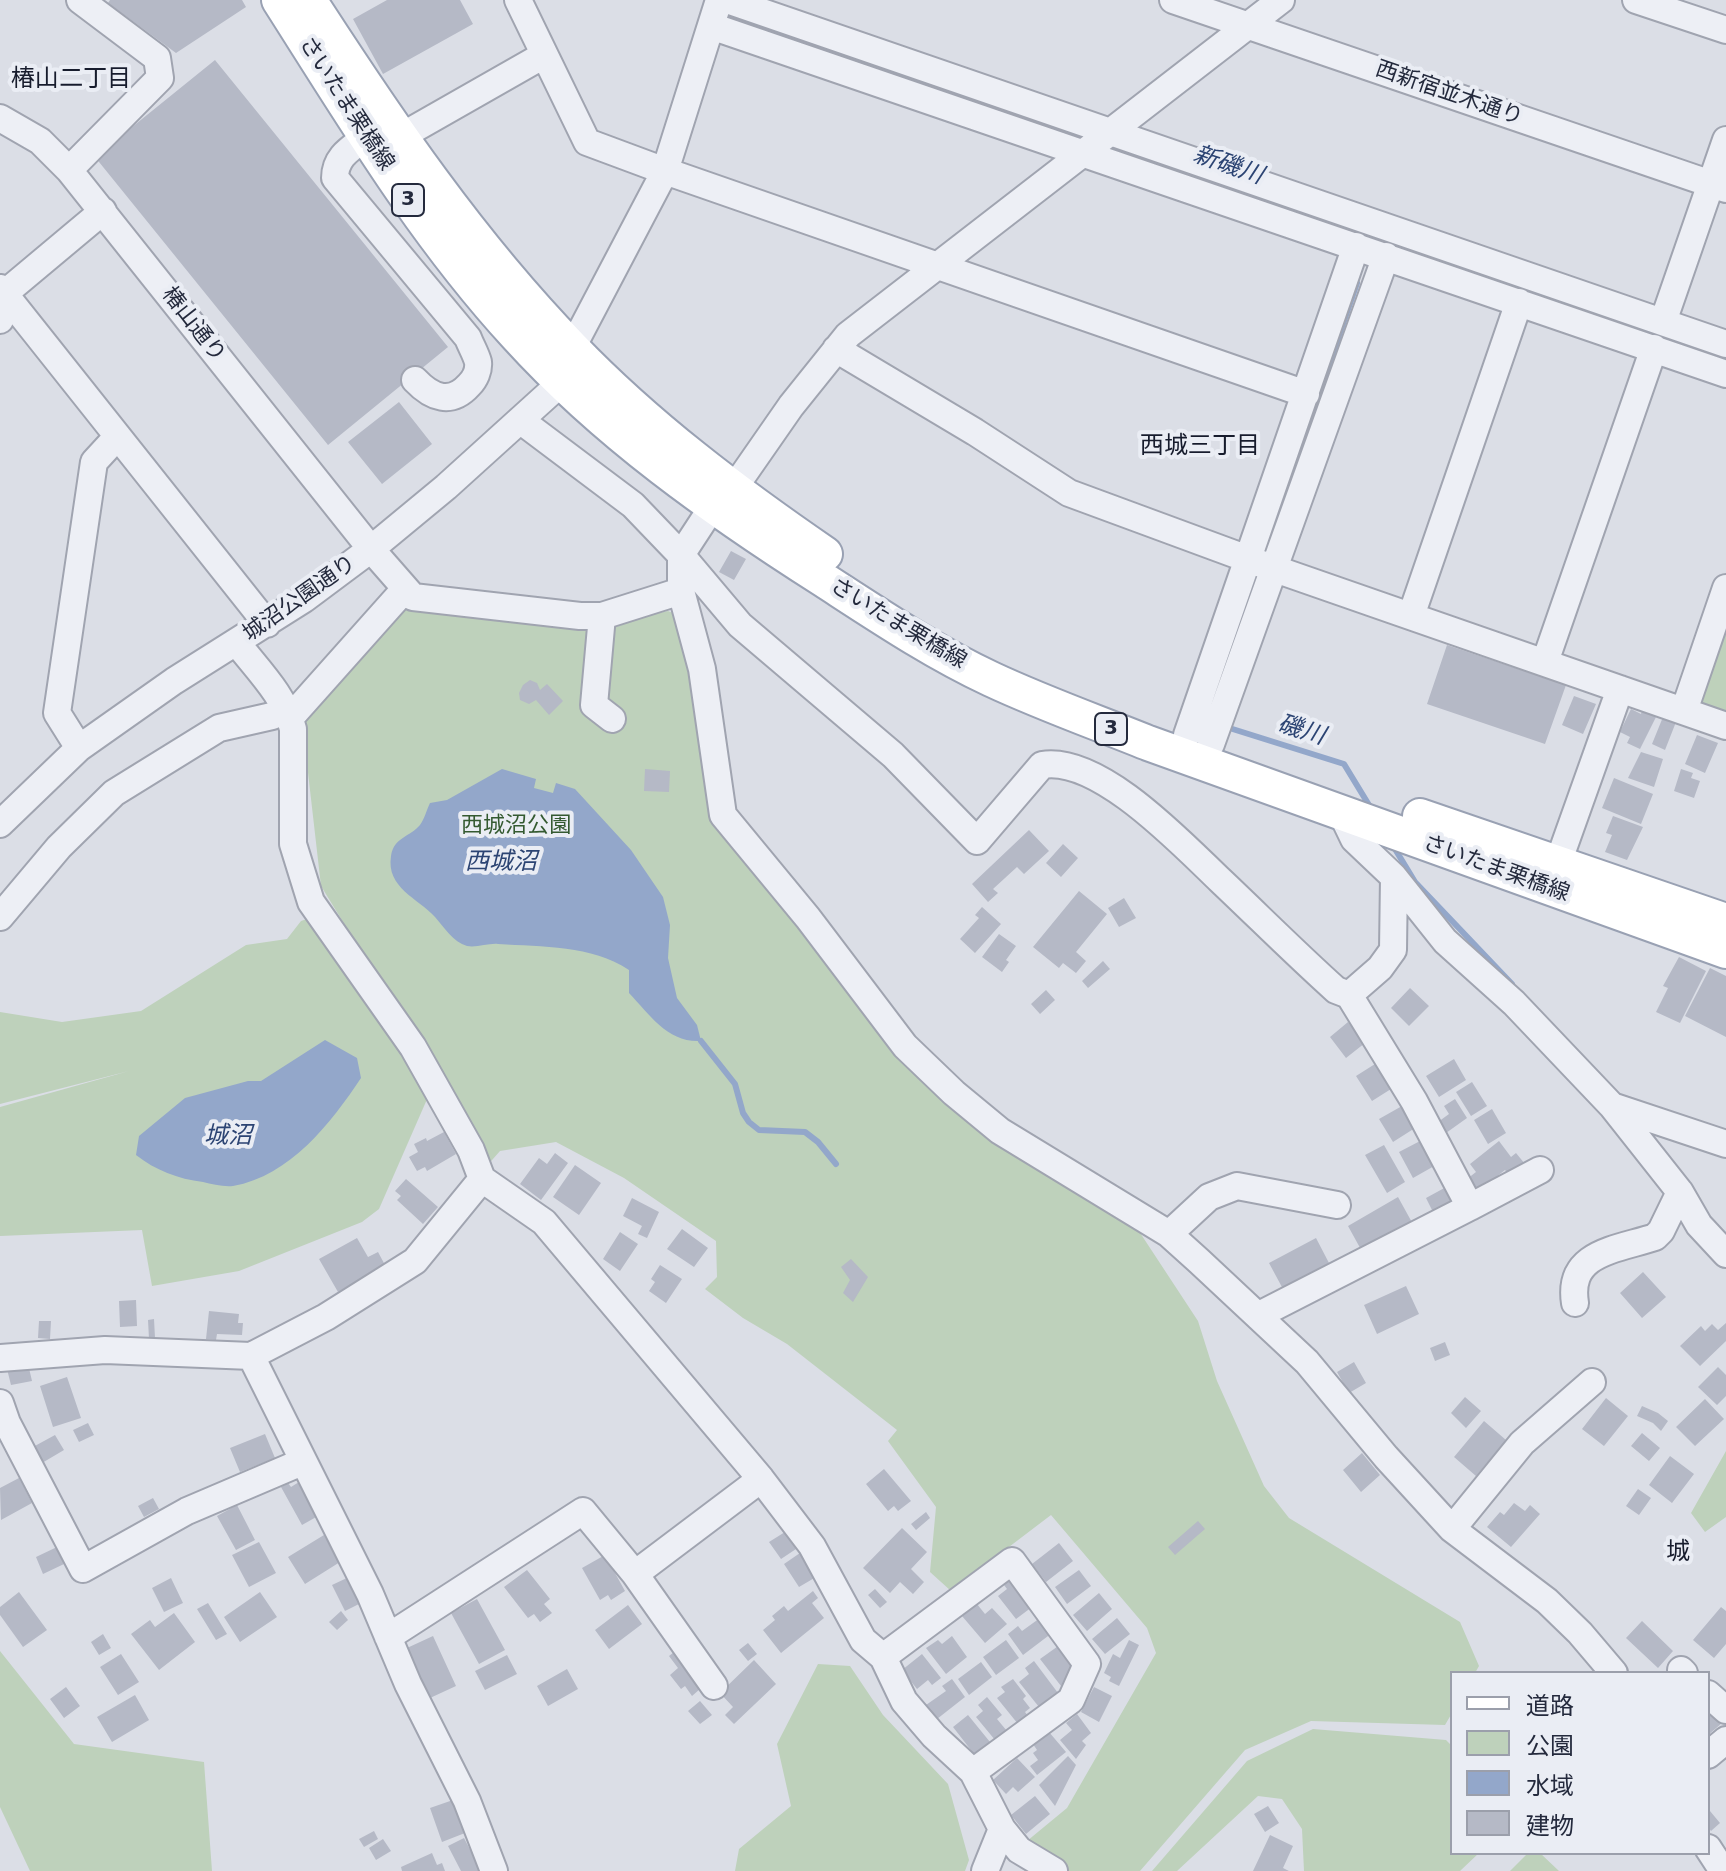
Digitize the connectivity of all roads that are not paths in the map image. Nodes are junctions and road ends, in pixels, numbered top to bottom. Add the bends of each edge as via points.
1 (80, 0) edge
2 (279, 0) edge
3 (309, 0) edge
4 (518, 0) edge
5 (719, 0) edge
6 (727, 0) edge
7 (1173, 0) edge
8 (1281, 0) edge
9 (1636, 0) edge
10 (1687, 8) edge
11 (711, 26) junction
12 (1249, 26) junction
13 (1726, 30) edge
14 (544, 55) junction
15 (0, 118) edge
16 (1114, 132) junction
17 (366, 137) junction
18 (400, 137) junction
19 (1726, 140) edge
20 (1082, 153) junction
21 (69, 170) junction
22 (665, 171) junction
23 (1718, 186) edge
24 (103, 211) junction
25 (1356, 246) junction
26 (1386, 256) junction
27 (938, 265) junction
28 (2, 290) edge
29 (1519, 302) junction
30 (0, 320) edge
31 (1663, 322) junction
32 (1726, 344) edge
33 (572, 348) junction
34 (1654, 348) junction
35 (836, 349) junction
36 (1726, 374) edge
37 (415, 380) dead end
38 (562, 382) junction
39 (1306, 394) junction
40 (520, 420) junction
41 (117, 437) junction
42 (723, 497) junction
43 (371, 549) junction
44 (681, 555) junction
45 (1249, 560) junction
46 (1275, 569) junction
47 (1726, 588) edge
48 (405, 589) junction
49 (681, 591) junction
50 (602, 616) junction
51 (1411, 616) junction
52 (267, 624) junction
53 (237, 643) junction
54 (1545, 662) junction
55 (1620, 689) junction
56 (1684, 711) junction
57 (288, 714) junction
58 (612, 719) dead end
59 (1726, 726) edge
60 (1199, 740) junction
61 (79, 748) junction
62 (1341, 812) junction
63 (0, 824) edge
64 (1558, 863) junction
65 (1394, 877) junction
66 (0, 917) edge
67 (1726, 921) edge
68 (1726, 951) edge
69 (1349, 995) junction
70 (1612, 1106) junction
71 (1726, 1144) edge
72 (1540, 1170) dead end
73 (482, 1179) junction
74 (1680, 1192) junction
75 (1337, 1205) dead end
76 (1470, 1207) junction
77 (1169, 1234) junction
78 (1726, 1254) edge
79 (1575, 1303) dead end
80 (1259, 1315) junction
81 (251, 1356) junction
82 (0, 1358) edge
83 (1592, 1382) dead end
84 (0, 1403) edge
85 (302, 1462) junction
86 (761, 1479) junction
87 (1452, 1529) junction
88 (635, 1574) junction
89 (388, 1637) junction
90 (883, 1657) junction
91 (1612, 1671) edge
92 (714, 1686) dead end
93 (1710, 1696) edge
94 (1726, 1710) edge
95 (1726, 1740) edge
96 (1710, 1753) edge
97 (973, 1772) junction
98 (1002, 1829) junction
99 (1710, 1851) edge
100 (494, 1871) edge
101 (985, 1871) edge
102 (1054, 1871) edge
103 (1723, 1871) edge

1 - 21 street via 157,58 160,78
2 - 17 main road, さいたま栗橋線 / 3
3 - 18 main road, さいたま栗橋線 / 3
4 - 14 street
5 - 11 street
6 - 16 street
7 - 12 street, 西新宿並木通り
8 - 12 street
9 - 10 street
10 - 13 street
11 - 20 street
11 - 22 street
12 - 16 street
12 - 23 street, 西新宿並木通り
14 - 18 street
14 - 22 street via 587,142
15 - 21 street, 椿山通り via 40,141
16 - 20 street
16 - 31 street
17 - 37 street via 338,159 335,178 408,282 468,338 479,364 475,379 460,395 449,398 434,395
17 - 38 main road, さいたま栗橋線 / 3 via 453,260
18 - 33 main road, さいたま栗橋線 / 3 via 470,231
19 - 23 street
20 - 25 street
20 - 27 street
21 - 24 street, 椿山通り
22 - 27 street
22 - 33 street
23 - 31 street
24 - 28 street
24 - 43 street, 椿山通り
25 - 26 street
25 - 39 street
26 - 29 street
26 - 46 street
27 - 35 street
27 - 39 street
28 - 30 street
28 - 41 street
29 - 34 street
29 - 51 street
31 - 32 street
33 - 38 street
33 - 42 main road, さいたま栗橋線 / 3
34 - 36 street
34 - 54 street
35 - 42 street
35 - 45 street via 1069,493
38 - 40 street, 城沼公園通り
38 - 42 main road, さいたま栗橋線 / 3 via 616,430
39 - 45 street
40 - 43 street, 城沼公園通り
40 - 44 street via 633,505
41 - 52 street
41 - 61 street via 94,462 57,713
42 - 44 street
42 - 60 main road, さいたま栗橋線 / 3 via 800,537 920,618 998,659
42 - 62 main road, さいたま栗橋線 / 3 via 862,605 989,678 1148,743
43 - 48 street, 椿山通り
43 - 52 street, 城沼公園通り
44 - 49 street
44 - 69 street via 740,625 893,755 977,841 1042,765 1084,771 1162,824 1336,990
45 - 46 street
45 - 60 street
46 - 51 street
46 - 60 street
47 - 56 street
48 - 50 street via 425,600
48 - 57 street
49 - 50 street
49 - 77 street via 702,669 723,815 905,1046 954,1093 1000,1131
50 - 58 street via 594,705
51 - 54 street
52 - 53 street, 城沼公園通り
53 - 57 street
53 - 61 street, 城沼公園通り
54 - 55 street
55 - 56 street
55 - 64 street
56 - 59 street
57 - 66 street via 219,728 114,793
57 - 73 street via 293,729 293,844 311,902 413,1047
60 - 64 main road, さいたま栗橋線 / 3
61 - 63 street, 城沼公園通り
62 - 65 street via 1354,839
62 - 68 main road, さいたま栗橋線 / 3
64 - 67 main road, さいたま栗橋線 / 3
65 - 69 street via 1393,950
65 - 70 street via 1445,941 1514,1003
69 - 76 street
70 - 71 street
70 - 74 street
72 - 76 street
73 - 81 street via 415,1261
73 - 86 street via 544,1222
74 - 78 street via 1699,1225
74 - 79 street via 1655,1237 1587,1260 1573,1286
75 - 77 street via 1237,1186 1209,1197
76 - 80 street
77 - 80 street
80 - 87 street via 1307,1362
81 - 82 street via 105,1350
81 - 85 street
83 - 87 street via 1522,1443
84 - 85 street via 83,1569 187,1511
85 - 89 street via 332,1513
86 - 88 street
86 - 90 street via 812,1546 863,1640
87 - 91 street via 1547,1601
88 - 89 street via 583,1511
88 - 92 street
89 - 100 street via 467,1801
90 - 97 street via 904,1701
90 - 97 street via 1012,1561 1087,1664 1071,1700
93 - 94 street
95 - 96 street
97 - 98 street
98 - 101 street
98 - 102 street via 1019,1850
99 - 103 street

